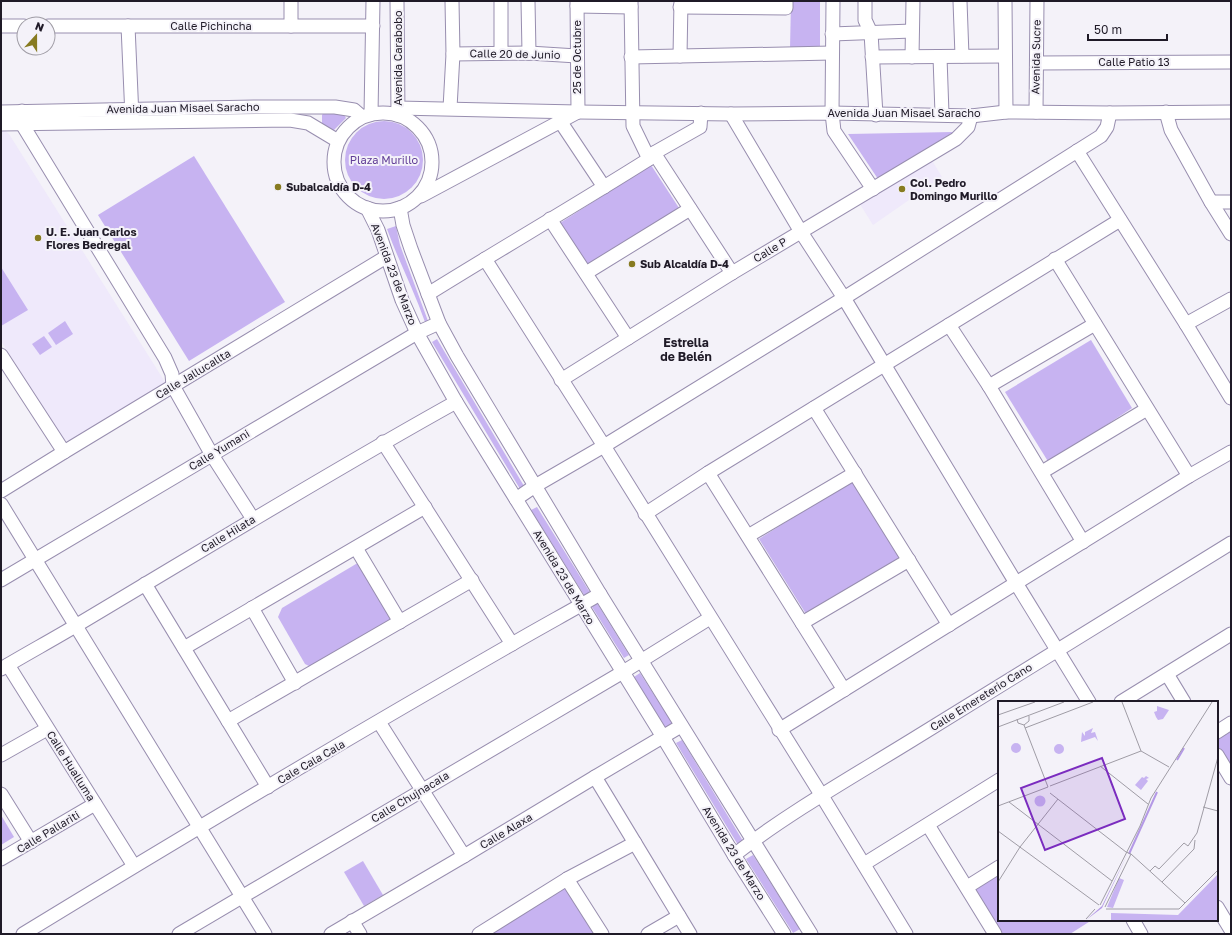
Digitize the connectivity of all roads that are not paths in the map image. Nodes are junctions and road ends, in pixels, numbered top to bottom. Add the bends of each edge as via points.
1 (291, 1) edge
2 (373, 1) edge
3 (397, 1) edge
4 (452, 1) edge
5 (501, 1) edge
6 (528, 1) edge
7 (786, 1) edge
8 (833, 1) edge
9 (865, 1) edge
10 (913, 1) edge
11 (960, 1) edge
12 (1005, 1) edge
13 (1037, 1) edge
14 (577, 3) edge
15 (631, 4) edge
16 (681, 4) edge
17 (1, 26) edge
18 (16, 26) edge
19 (56, 26) edge
20 (128, 26) junction
21 (291, 26) junction
22 (373, 26) junction
23 (912, 31) junction
24 (871, 33) junction
25 (832, 34) junction
26 (501, 53) junction
27 (529, 53) junction
28 (832, 53) junction
29 (453, 54) junction
30 (577, 56) junction
31 (680, 56) junction
32 (962, 56) junction
33 (1005, 56) junction
34 (631, 57) junction
35 (872, 57) junction
36 (912, 57) junction
37 (940, 57) junction
38 (1231, 62) edge
39 (1036, 63) junction
40 (450, 108) junction
41 (132, 109) junction
42 (398, 111) junction
43 (1, 112) edge
44 (578, 112) junction
45 (633, 112) junction
46 (1006, 112) junction
47 (1036, 112) junction
48 (1166, 112) junction
49 (1231, 112) edge
50 (701, 113) junction
51 (832, 113) junction
52 (1110, 113) junction
53 (731, 114) junction
54 (942, 114) junction
55 (876, 115) junction
56 (367, 116) junction
57 (970, 116) junction
58 (22, 118) junction
59 (560, 121) junction
60 (132, 123) junction
61 (1, 124) edge
62 (338, 141) junction
63 (1077, 151) junction
64 (652, 156) junction
65 (604, 187) junction
66 (873, 189) junction
67 (414, 200) junction
68 (1211, 202) junction
69 (1231, 202) edge
70 (367, 208) junction
71 (400, 208) junction
72 (690, 209) junction
73 (550, 219) junction
74 (1120, 220) junction
75 (801, 232) junction
76 (1231, 234) edge
77 (386, 257) junction
78 (485, 259) junction
79 (1055, 259) junction
80 (586, 273) junction
81 (732, 273) junction
82 (428, 294) junction
83 (844, 298) junction
84 (1231, 299) edge
85 (439, 323) junction
86 (1095, 324) junction
87 (1186, 324) junction
88 (949, 325) junction
89 (417, 333) junction
90 (628, 338) junction
91 (1, 355) edge
92 (884, 364) junction
93 (561, 380) junction
94 (173, 386) junction
95 (989, 386) junction
96 (1231, 398) edge
97 (456, 402) junction
98 (814, 408) junction
99 (1147, 409) junction
100 (384, 442) junction
101 (604, 446) junction
102 (64, 452) junction
103 (1231, 452) edge
104 (212, 455) junction
105 (1042, 472) junction
106 (708, 473) junction
107 (855, 474) junction
108 (1189, 476) junction
109 (535, 486) junction
110 (1, 491) edge
111 (516, 499) junction
112 (1, 504) edge
113 (425, 507) junction
114 (645, 514) junction
115 (253, 518) junction
116 (748, 536) junction
117 (1083, 542) junction
118 (1231, 543) edge
119 (356, 548) junction
120 (35, 560) junction
121 (909, 560) junction
122 (1, 580) edge
123 (472, 580) junction
124 (1016, 583) junction
125 (145, 584) junction
126 (600, 594) junction
127 (581, 605) junction
128 (252, 608) junction
129 (710, 618) junction
130 (400, 622) junction
131 (802, 623) junction
132 (949, 625) junction
133 (76, 626) junction
134 (1231, 634) edge
135 (512, 644) junction
136 (184, 648) junction
137 (1056, 650) junction
138 (642, 661) junction
139 (4, 667) edge
140 (623, 672) junction
141 (1167, 674) junction
142 (295, 683) junction
143 (844, 690) junction
144 (1088, 701) edge
145 (1123, 701) edge
146 (1183, 701) edge
147 (228, 722) junction
148 (379, 722) junction
149 (1231, 723) edge
150 (682, 726) junction
151 (47, 728) junction
152 (780, 730) junction
153 (1218, 731) edge
154 (663, 737) junction
155 (1, 755) edge
156 (1218, 757) edge
157 (595, 777) junction
158 (1231, 778) edge
159 (998, 781) edge
160 (268, 787) junction
161 (422, 790) junction
162 (1, 794) edge
163 (822, 796) junction
164 (95, 804) junction
165 (928, 825) junction
166 (200, 828) junction
167 (754, 840) junction
168 (31, 842) junction
169 (635, 843) junction
170 (734, 855) junction
171 (464, 856) junction
172 (1, 859) edge
173 (864, 864) junction
174 (134, 866) junction
175 (998, 868) edge
176 (567, 879) junction
177 (967, 888) junction
178 (242, 897) junction
179 (1218, 909) edge
180 (679, 916) junction
181 (352, 921) junction
182 (1134, 921) edge
183 (1231, 930) edge
184 (808, 933) edge
185 (24, 934) edge
186 (179, 934) edge
187 (265, 934) edge
188 (331, 934) edge
189 (360, 934) edge
190 (479, 934) edge
191 (602, 934) edge
192 (648, 934) edge
193 (690, 934) edge
194 (784, 934) edge
195 (906, 934) edge
196 (996, 934) edge
197 (1142, 934) edge

1 - 21 street
2 - 22 street
3 - 42 street, Avenida Carabobo
4 - 29 street
5 - 26 street
6 - 27 street
7 - 16 street via 786,8
8 - 25 street
9 - 24 street via 865,20
10 - 23 street
11 - 32 street
12 - 33 street
13 - 39 street, Avenida Sucre
14 - 15 street
14 - 30 street, 25 de Octubre
15 - 34 street
16 - 31 street
17 - 18 street
19 - 20 street, Calle Pichincha
20 - 21 street, Calle Pichincha
20 - 41 street
21 - 22 street, Calle Pichincha
22 - 56 street
23 - 24 street
23 - 36 street
24 - 25 street
24 - 35 street
25 - 28 street
26 - 27 street, Calle 20 de Junio
26 - 29 street, Calle 20 de Junio
27 - 30 street, Calle 20 de Junio
28 - 31 street
28 - 51 street
29 - 40 street
30 - 44 street, 25 de Octubre
31 - 34 street
32 - 33 street
32 - 37 street
33 - 46 street
34 - 45 street
35 - 36 street
35 - 55 street
36 - 37 street
37 - 54 street
38 - 39 street, Calle Patio 13
39 - 47 street, Avenida Sucre
40 - 42 street, Avenida Juan Misael Saracho
40 - 44 street, Avenida Juan Misael Saracho
41 - 56 street, Avenida Juan Misael Saracho via 335,107 354,110
41 - 58 street, Avenida Juan Misael Saracho
41 - 60 street
42 - 56 street
42 - 67 street via 420,129 429,142 432,153 430,179 422,193
43 - 58 street, Avenida Juan Misael Saracho
44 - 45 street, Avenida Juan Misael Saracho
44 - 59 street, Avenida Juan Misael Saracho
45 - 50 street, Avenida Juan Misael Saracho
45 - 64 street via 633,126
46 - 47 street, Avenida Juan Misael Saracho
46 - 57 street, Avenida Juan Misael Saracho
47 - 52 street, Avenida Juan Misael Saracho
48 - 49 street, Avenida Juan Misael Saracho
48 - 52 street, Avenida Juan Misael Saracho
48 - 68 street via 1171,130
50 - 53 street, Avenida Juan Misael Saracho
50 - 64 street via 700,127
51 - 53 street, Avenida Juan Misael Saracho
51 - 55 street, Avenida Juan Misael Saracho
51 - 66 street via 834,131
52 - 63 street via 1107,127 1101,136
53 - 75 street
54 - 55 street, Avenida Juan Misael Saracho
54 - 57 street, Avenida Juan Misael Saracho
56 - 62 street via 348,127
57 - 66 street, Calle P via 968,127 956,139
58 - 60 street, Avenida Juan Misael Saracho
58 - 61 street, Avenida Juan Misael Saracho
58 - 94 street via 165,358 172,374
59 - 65 street
59 - 67 street, Avenida Juan Misael Saracho
60 - 62 street, Avenida Juan Misael Saracho via 300,121
62 - 70 street via 334,162 339,183 348,196
63 - 74 street
63 - 83 street
64 - 65 street
64 - 72 street
65 - 73 street
66 - 75 street, Calle P
67 - 71 street
68 - 69 street
68 - 76 street
70 - 71 street via 383,211
70 - 77 street, Avenida 23 de Marzo via 378,230
71 - 82 street, Avenida 23 de Marzo via 403,225
72 - 80 street
72 - 81 street
73 - 78 street
73 - 80 street
74 - 79 street
74 - 87 street
75 - 81 street, Calle P
75 - 83 street
77 - 89 street, Avenida 23 de Marzo
77 - 94 street, Calle Jallucallta
78 - 82 street
78 - 93 street
79 - 86 street
79 - 88 street
80 - 90 street
81 - 90 street, Calle P
82 - 85 street, Avenida 23 de Marzo
83 - 92 street
83 - 101 street
84 - 87 street
85 - 89 street, Calle Yumani
85 - 109 street, Avenida 23 de Marzo
86 - 95 street
86 - 99 street
87 - 96 street
88 - 92 street
88 - 95 street
89 - 97 street, Avenida 23 de Marzo
89 - 104 street, Calle Yumani
90 - 93 street, Calle P
91 - 102 street
92 - 98 street
92 - 124 street
93 - 101 street
94 - 102 street, Calle Jallucallta
94 - 104 street
95 - 105 street
97 - 100 street, Calle Hilata
97 - 111 street, Avenida 23 de Marzo
98 - 106 street
98 - 107 street
99 - 105 street
99 - 108 street
100 - 113 street
100 - 115 street, Calle Hilata
101 - 109 street
101 - 114 street
102 - 110 street, Calle Jallucallta
103 - 108 street
104 - 115 street
104 - 120 street, Calle Yumani
105 - 117 street
106 - 114 street
106 - 116 street
107 - 116 street
107 - 121 street
108 - 117 street
109 - 111 street
109 - 126 street, Avenida 23 de Marzo
111 - 127 street, Avenida 23 de Marzo
112 - 120 street
113 - 119 street
113 - 123 street
114 - 129 street
115 - 125 street, Calle Hilata
116 - 131 street
117 - 124 street
118 - 137 street, Calle Emereterio Cano
119 - 128 street
119 - 130 street
120 - 122 street, Calle Yumani
120 - 133 street
121 - 131 street
121 - 132 street
123 - 130 street
123 - 135 street
124 - 132 street
124 - 137 street
125 - 133 street, Calle Hilata
125 - 136 street
126 - 127 street, Cale Cala Cala
126 - 138 street, Avenida 23 de Marzo
127 - 135 street, Cale Cala Cala
127 - 140 street, Avenida 23 de Marzo
128 - 136 street
128 - 142 street
129 - 138 street, Calle Chujnacala
129 - 152 street
130 - 142 street
131 - 143 street
132 - 143 street
133 - 139 street, Calle Hilata
133 - 166 street
134 - 141 street
135 - 148 street, Cale Cala Cala
136 - 147 street
137 - 144 street
137 - 163 street, Calle Emereterio Cano
138 - 140 street, Calle Chujnacala
138 - 150 street, Avenida 23 de Marzo
139 - 151 street, Calle Hualluma
140 - 154 street, Avenida 23 de Marzo
140 - 161 street, Calle Chujnacala
141 - 145 street
141 - 146 street
142 - 147 street
143 - 152 street
147 - 160 street
148 - 160 street, Cale Cala Cala
148 - 161 street
149 - 153 street
150 - 154 street, Calle Alaxa
150 - 167 street, Avenida 23 de Marzo
151 - 155 street
151 - 164 street, Calle Hualluma
152 - 163 street
154 - 157 street, Calle Alaxa
154 - 170 street, Avenida 23 de Marzo
156 - 158 street
157 - 169 street
157 - 171 street, Calle Alaxa
159 - 165 street
160 - 166 street, Cale Cala Cala
161 - 171 street
161 - 178 street, Calle Chujnacala
162 - 168 street
163 - 167 street, Calle Emereterio Cano
163 - 173 street
164 - 168 street, Calle Pallariti
164 - 174 street, Calle Hualluma
165 - 173 street
165 - 177 street
166 - 174 street, Cale Cala Cala
166 - 178 street
167 - 170 street, Calle Emereterio Cano
167 - 184 street, Avenida 23 de Marzo
168 - 172 street, Calle Pallariti
169 - 176 street
169 - 180 street
170 - 194 street, Avenida 23 de Marzo
171 - 181 street, Calle Alaxa
173 - 195 street
174 - 185 street, Cale Cala Cala
175 - 177 street
176 - 190 street
176 - 191 street
177 - 196 street
178 - 186 street, Calle Chujnacala
178 - 187 street
179 - 183 street
180 - 192 street
180 - 193 street
181 - 188 street, Calle Alaxa
181 - 189 street
182 - 197 street

